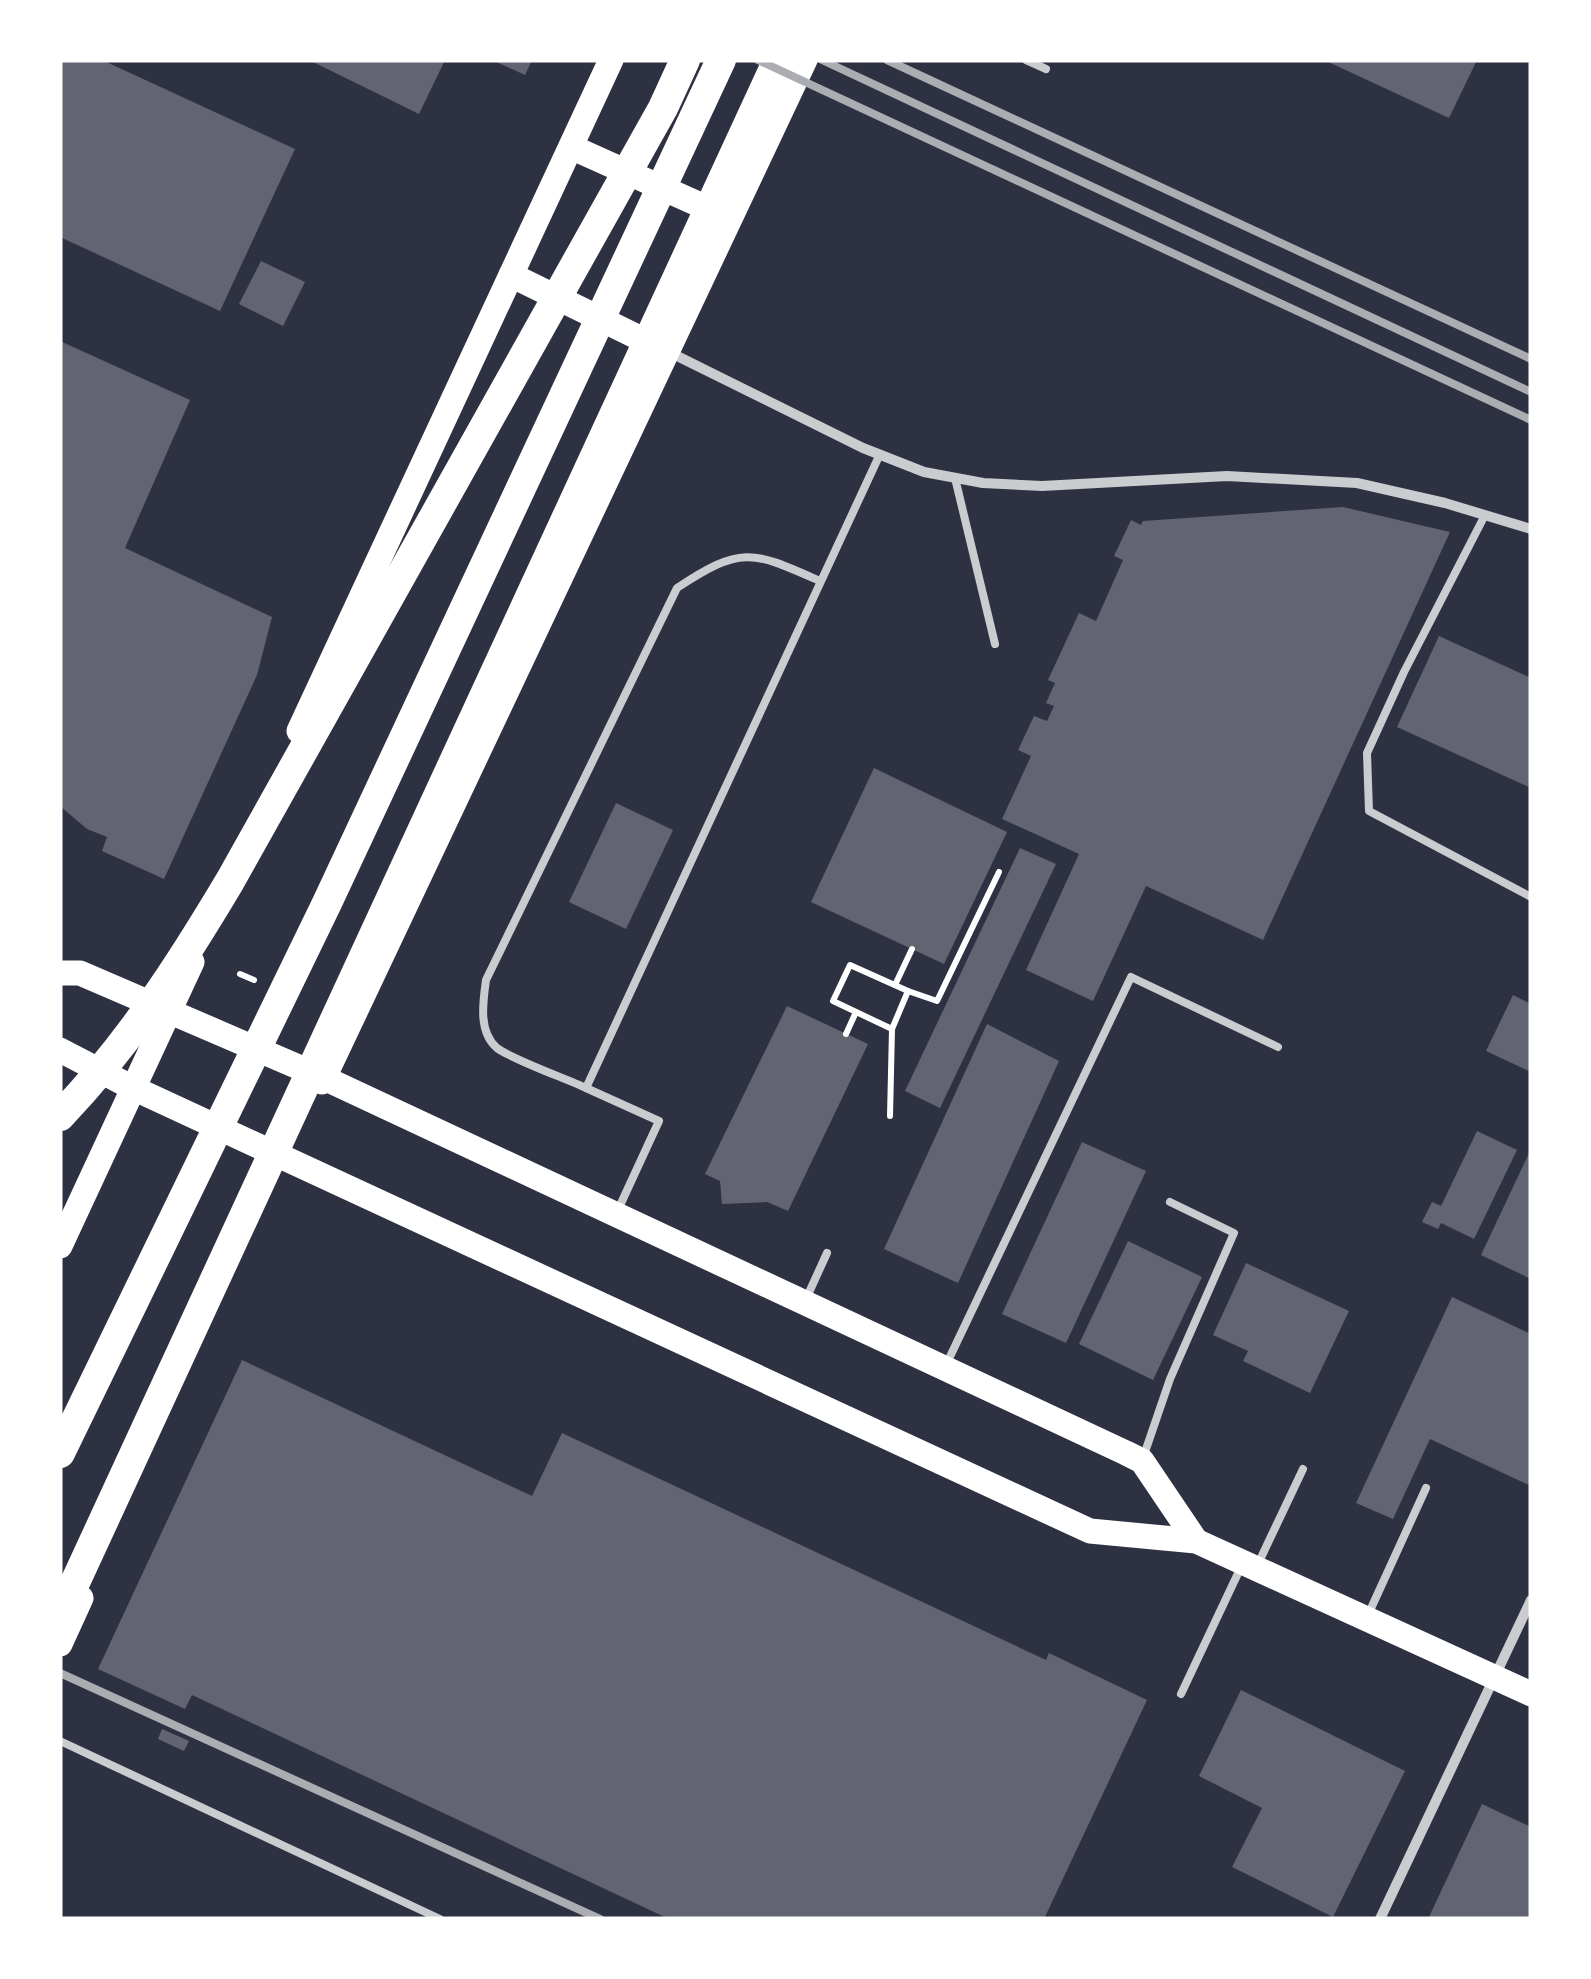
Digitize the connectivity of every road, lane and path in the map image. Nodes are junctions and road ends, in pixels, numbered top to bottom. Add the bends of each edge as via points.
1 (611, 60) edge
2 (685, 60) edge
3 (721, 60) edge
4 (778, 60) edge
5 (805, 60) edge
6 (1026, 60) edge
7 (1046, 69) dead end
8 (571, 147) junction
9 (731, 218) junction
10 (512, 276) junction
11 (669, 352) junction
12 (880, 454) junction
13 (955, 478) junction
14 (1485, 515) junction
15 (1531, 528) edge
16 (820, 581) junction
17 (995, 644) dead end
18 (999, 872) dead end
19 (1531, 897) edge
20 (912, 949) dead end
21 (60, 973) edge
22 (895, 985) junction
23 (908, 992) junction
24 (169, 1011) junction
25 (856, 1012) junction
26 (892, 1029) junction
27 (846, 1034) dead end
28 (1278, 1047) dead end
29 (60, 1050) edge
30 (324, 1078) junction
31 (133, 1088) junction
32 (586, 1088) junction
33 (60, 1116) edge
34 (890, 1116) dead end
35 (218, 1128) junction
36 (286, 1159) junction
37 (1170, 1202) dead end
38 (616, 1215) junction
39 (60, 1246) edge
40 (828, 1252) dead end
41 (804, 1304) junction
42 (944, 1370) junction
43 (60, 1453) edge
44 (1142, 1461) junction
45 (1302, 1469) dead end
46 (1426, 1488) dead end
47 (1196, 1541) junction
48 (1249, 1566) junction
49 (1531, 1600) edge
50 (60, 1615) edge
51 (1366, 1619) junction
52 (60, 1644) edge
53 (1494, 1678) junction
54 (1181, 1694) dead end
55 (1531, 1694) edge
56 (60, 1742) edge
57 (440, 1919) edge
58 (1380, 1919) edge

1 - 8 main road
2 - 33 highway via 230,880 122,1047
3 - 35 highway
4 - 50 highway
5 - 9 main road
6 - 7 lane
8 - 9 main road
8 - 10 main road
9 - 11 main road
10 - 11 main road
10 - 24 main road
11 - 12 street
11 - 30 main road
12 - 13 street
12 - 16 lane
13 - 14 street via 1042,486 1227,476 1357,483
13 - 17 lane
14 - 15 street
14 - 19 lane via 1368,753 1369,812
16 - 32 lane
16 - 32 lane via 768,558 743,556 712,565 677,588 486,980 481,1009 497,1048
18 - 23 path via 937,1001
20 - 22 path
21 - 24 main road via 80,973
22 - 23 path
22 - 25 path via 850,965 832,1001
23 - 26 path
24 - 30 main road
24 - 31 main road
25 - 26 path
25 - 27 path
26 - 34 path
28 - 42 lane via 1131,976
29 - 31 main road
30 - 36 main road
30 - 38 main road
31 - 35 main road
31 - 39 main road
32 - 38 lane via 658,1120
35 - 36 main road
35 - 43 highway
36 - 47 main road via 1090,1531
36 - 52 main road
37 - 44 lane via 1234,1233
38 - 41 main road
40 - 41 lane
41 - 42 main road
42 - 44 main road
44 - 47 main road
45 - 48 lane
46 - 51 lane
47 - 48 main road
48 - 51 main road
48 - 54 lane
49 - 53 street
51 - 53 main road
53 - 55 main road
53 - 58 street
56 - 57 lane

